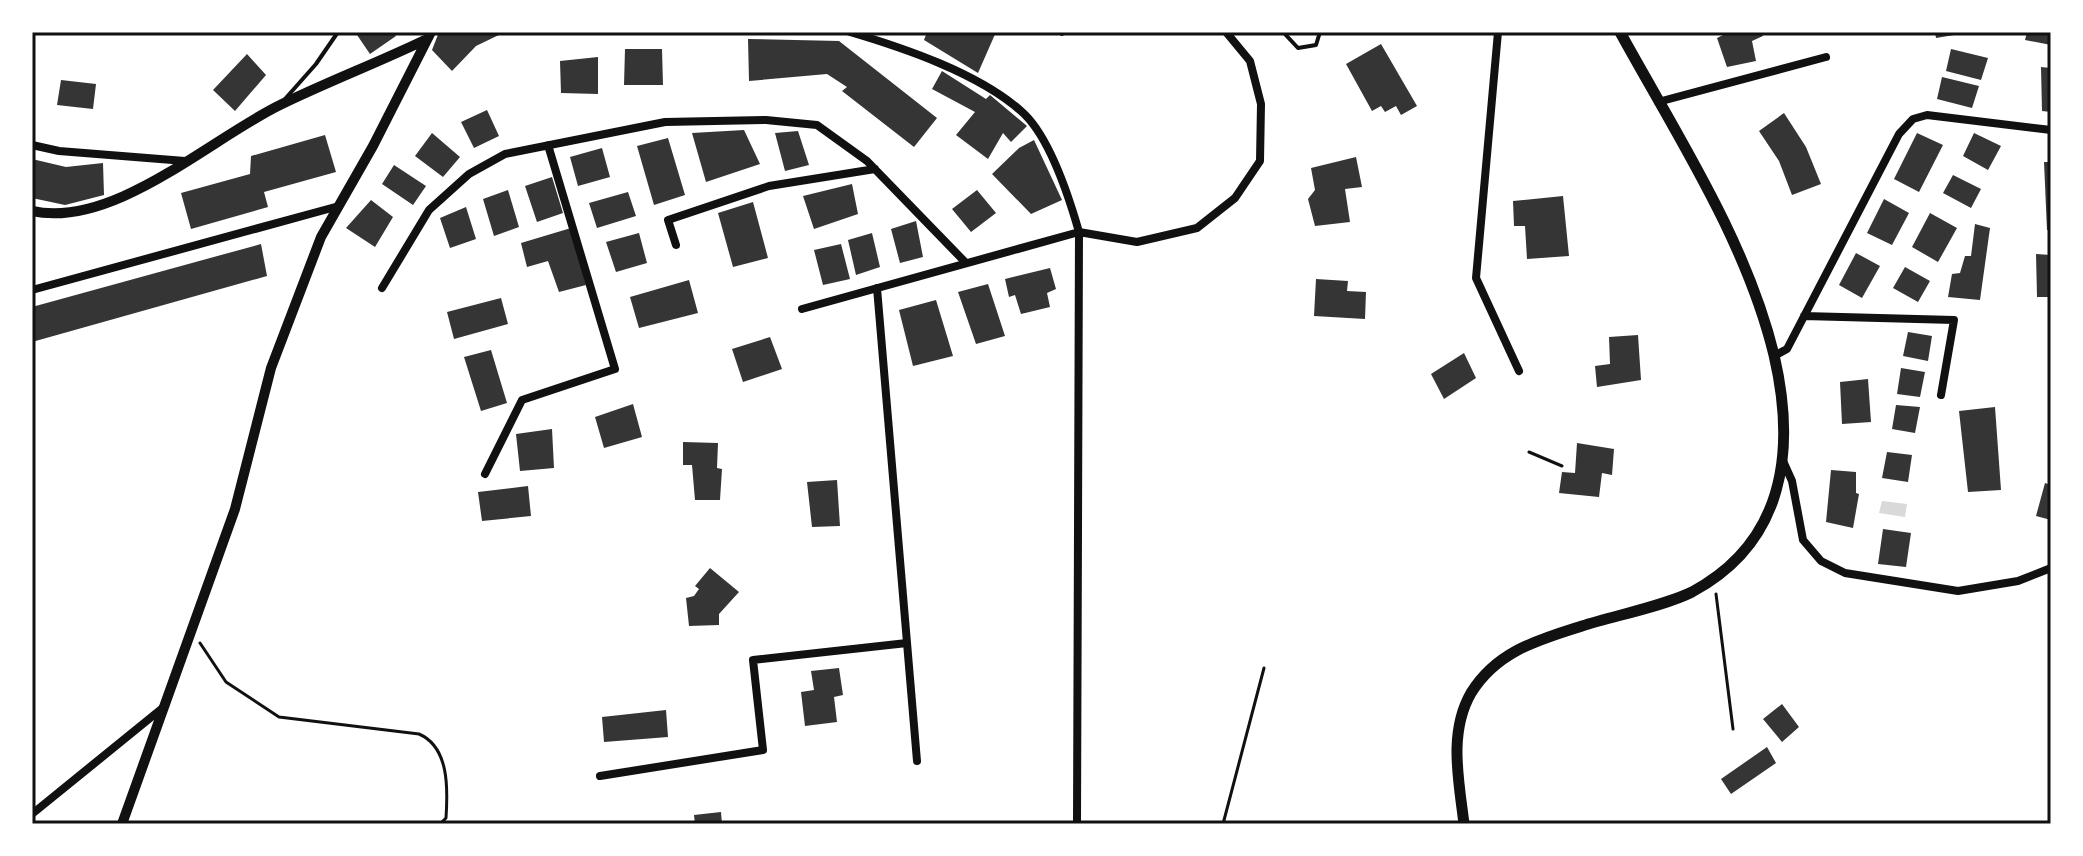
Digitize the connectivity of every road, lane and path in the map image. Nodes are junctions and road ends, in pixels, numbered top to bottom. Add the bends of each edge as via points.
1 (338, 32) edge
2 (850, 32) edge
3 (1226, 32) edge
4 (1283, 32) edge
5 (1320, 32) edge
6 (1498, 32) edge
7 (1620, 32) edge
8 (428, 36) edge
9 (1826, 57) dead end
10 (1658, 102) junction
11 (278, 106) junction
12 (2051, 130) edge
13 (32, 145) edge
14 (548, 145) junction
15 (185, 161) junction
16 (875, 169) junction
17 (339, 206) junction
18 (32, 211) edge
19 (1079, 232) junction
20 (676, 245) dead end
21 (966, 263) junction
22 (382, 288) dead end
23 (877, 288) junction
24 (32, 290) edge
25 (802, 309) dead end
26 (1804, 316) junction
27 (1774, 356) junction
28 (1519, 371) dead end
29 (1941, 395) dead end
30 (1529, 452) dead end
31 (1783, 461) junction
32 (1562, 466) dead end
33 (485, 474) dead end
34 (2051, 568) edge
35 (1714, 575) junction
36 (192, 630) junction
37 (907, 643) junction
38 (1264, 668) dead end
39 (166, 705) junction
40 (1733, 729) dead end
41 (917, 761) dead end
42 (600, 776) dead end
43 (32, 814) edge
44 (122, 824) edge
45 (440, 824) edge
46 (1077, 824) edge
47 (1223, 824) edge
48 (1464, 824) edge

1 - 11 lane
2 - 19 street via 899,46 1023,113 1057,167
3 - 19 street via 1250,61 1261,104 1260,161 1235,198 1197,228 1137,242
4 - 5 lane via 1298,48 1316,45
6 - 28 street via 1476,278
7 - 10 main road
8 - 11 street
8 - 17 street
9 - 10 street
10 - 27 main road via 1730,237
11 - 15 street
12 - 26 street via 1927,115 1913,119 1899,134
13 - 15 street
14 - 16 street via 665,122 766,120 817,125
14 - 22 street via 505,154 469,174 429,210
14 - 33 street via 615,369 522,400
15 - 18 street via 129,193 73,213
16 - 20 street via 769,186 668,220
16 - 21 street
17 - 24 street
17 - 36 street via 321,237 271,368 235,509
19 - 21 street
19 - 46 street
21 - 23 street
23 - 25 street
23 - 37 street
26 - 27 street via 1787,349
26 - 29 street via 1954,320
27 - 31 main road
30 - 32 path
31 - 34 street via 1803,540 1821,561 1845,573 1958,591 2018,581
31 - 35 main road via 1775,503 1759,532
35 - 40 path
35 - 48 main road via 1691,592 1523,645 1484,675 1470,695 1456,748
36 - 39 street
36 - 45 path via 226,682 279,717 419,734 432,740 441,752 447,805
37 - 41 street
37 - 42 street via 753,660 763,750
38 - 47 path
39 - 43 street
39 - 44 street

